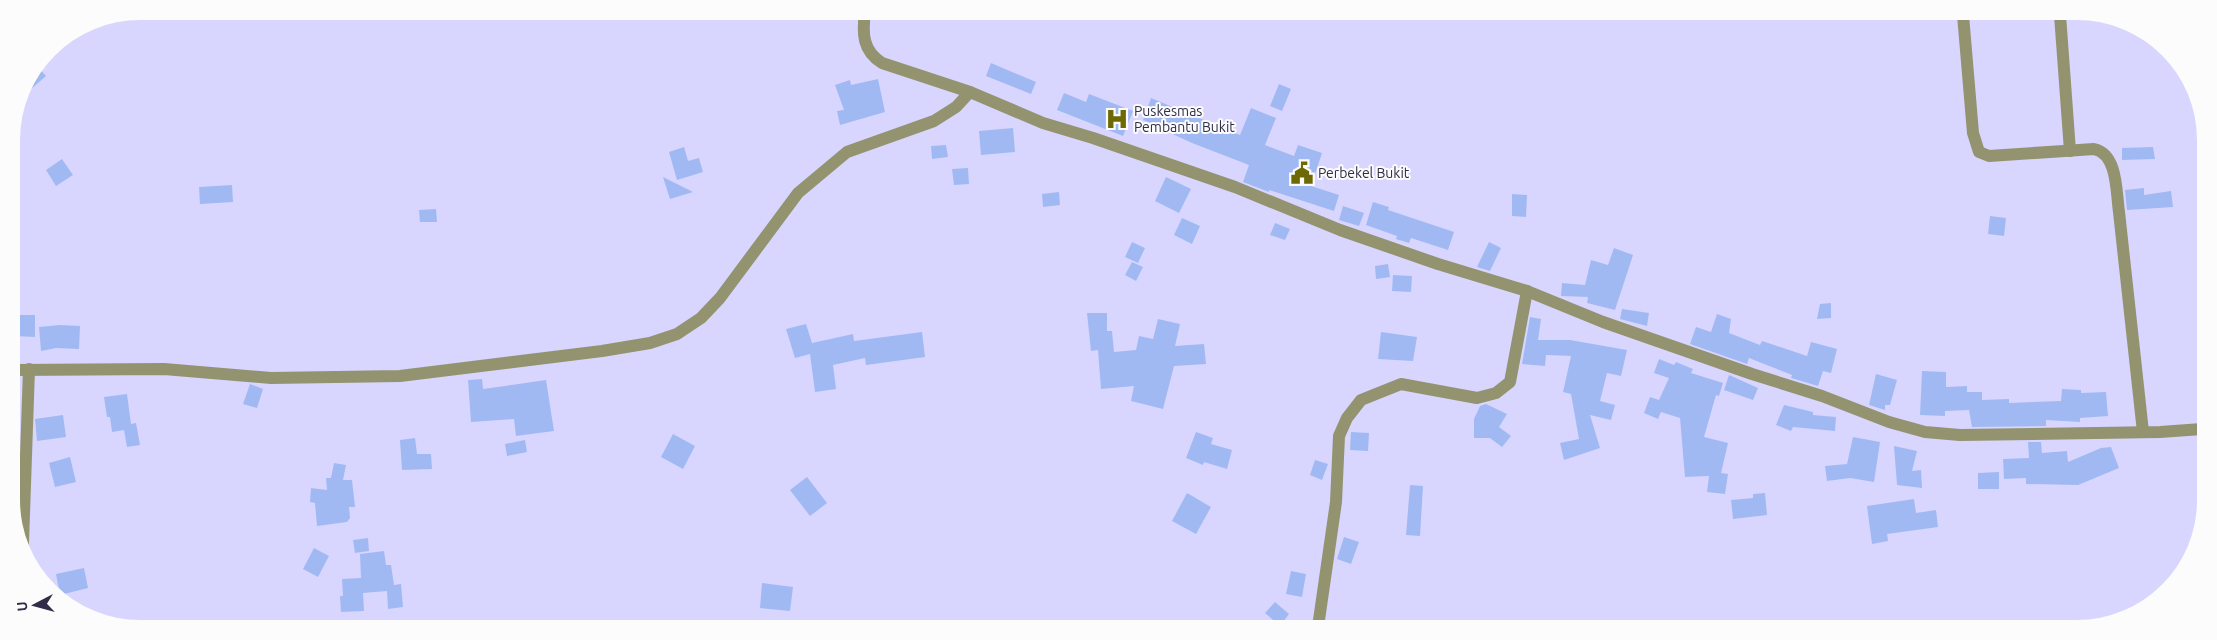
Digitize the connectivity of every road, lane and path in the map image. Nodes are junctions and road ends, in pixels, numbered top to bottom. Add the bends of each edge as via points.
1 (864, 20) edge
2 (1963, 20) edge
3 (2060, 20) edge
4 (970, 92) junction
5 (2070, 150) junction
6 (1527, 291) junction
7 (29, 369) junction
8 (20, 370) edge
9 (2197, 429) edge
10 (2143, 432) junction
11 (23, 529) edge
12 (1319, 620) edge

1 - 4 street via 863,37 872,57
2 - 5 street via 1973,133 1979,152 1989,156
3 - 5 street
4 - 6 street via 1043,123 1235,187 1349,233
4 - 7 street via 956,107 934,121 847,152 798,194 720,298 701,318 677,334 650,343 602,352 400,376 271,378 164,369
5 - 10 street via 2102,151 2111,164
6 - 10 street via 1603,322 1925,432 1960,435
6 - 12 street via 1512,375 1504,389 1488,397 1477,398 1401,384 1361,400 1347,418 1339,436 1336,502
7 - 8 street
7 - 11 street
9 - 10 street

